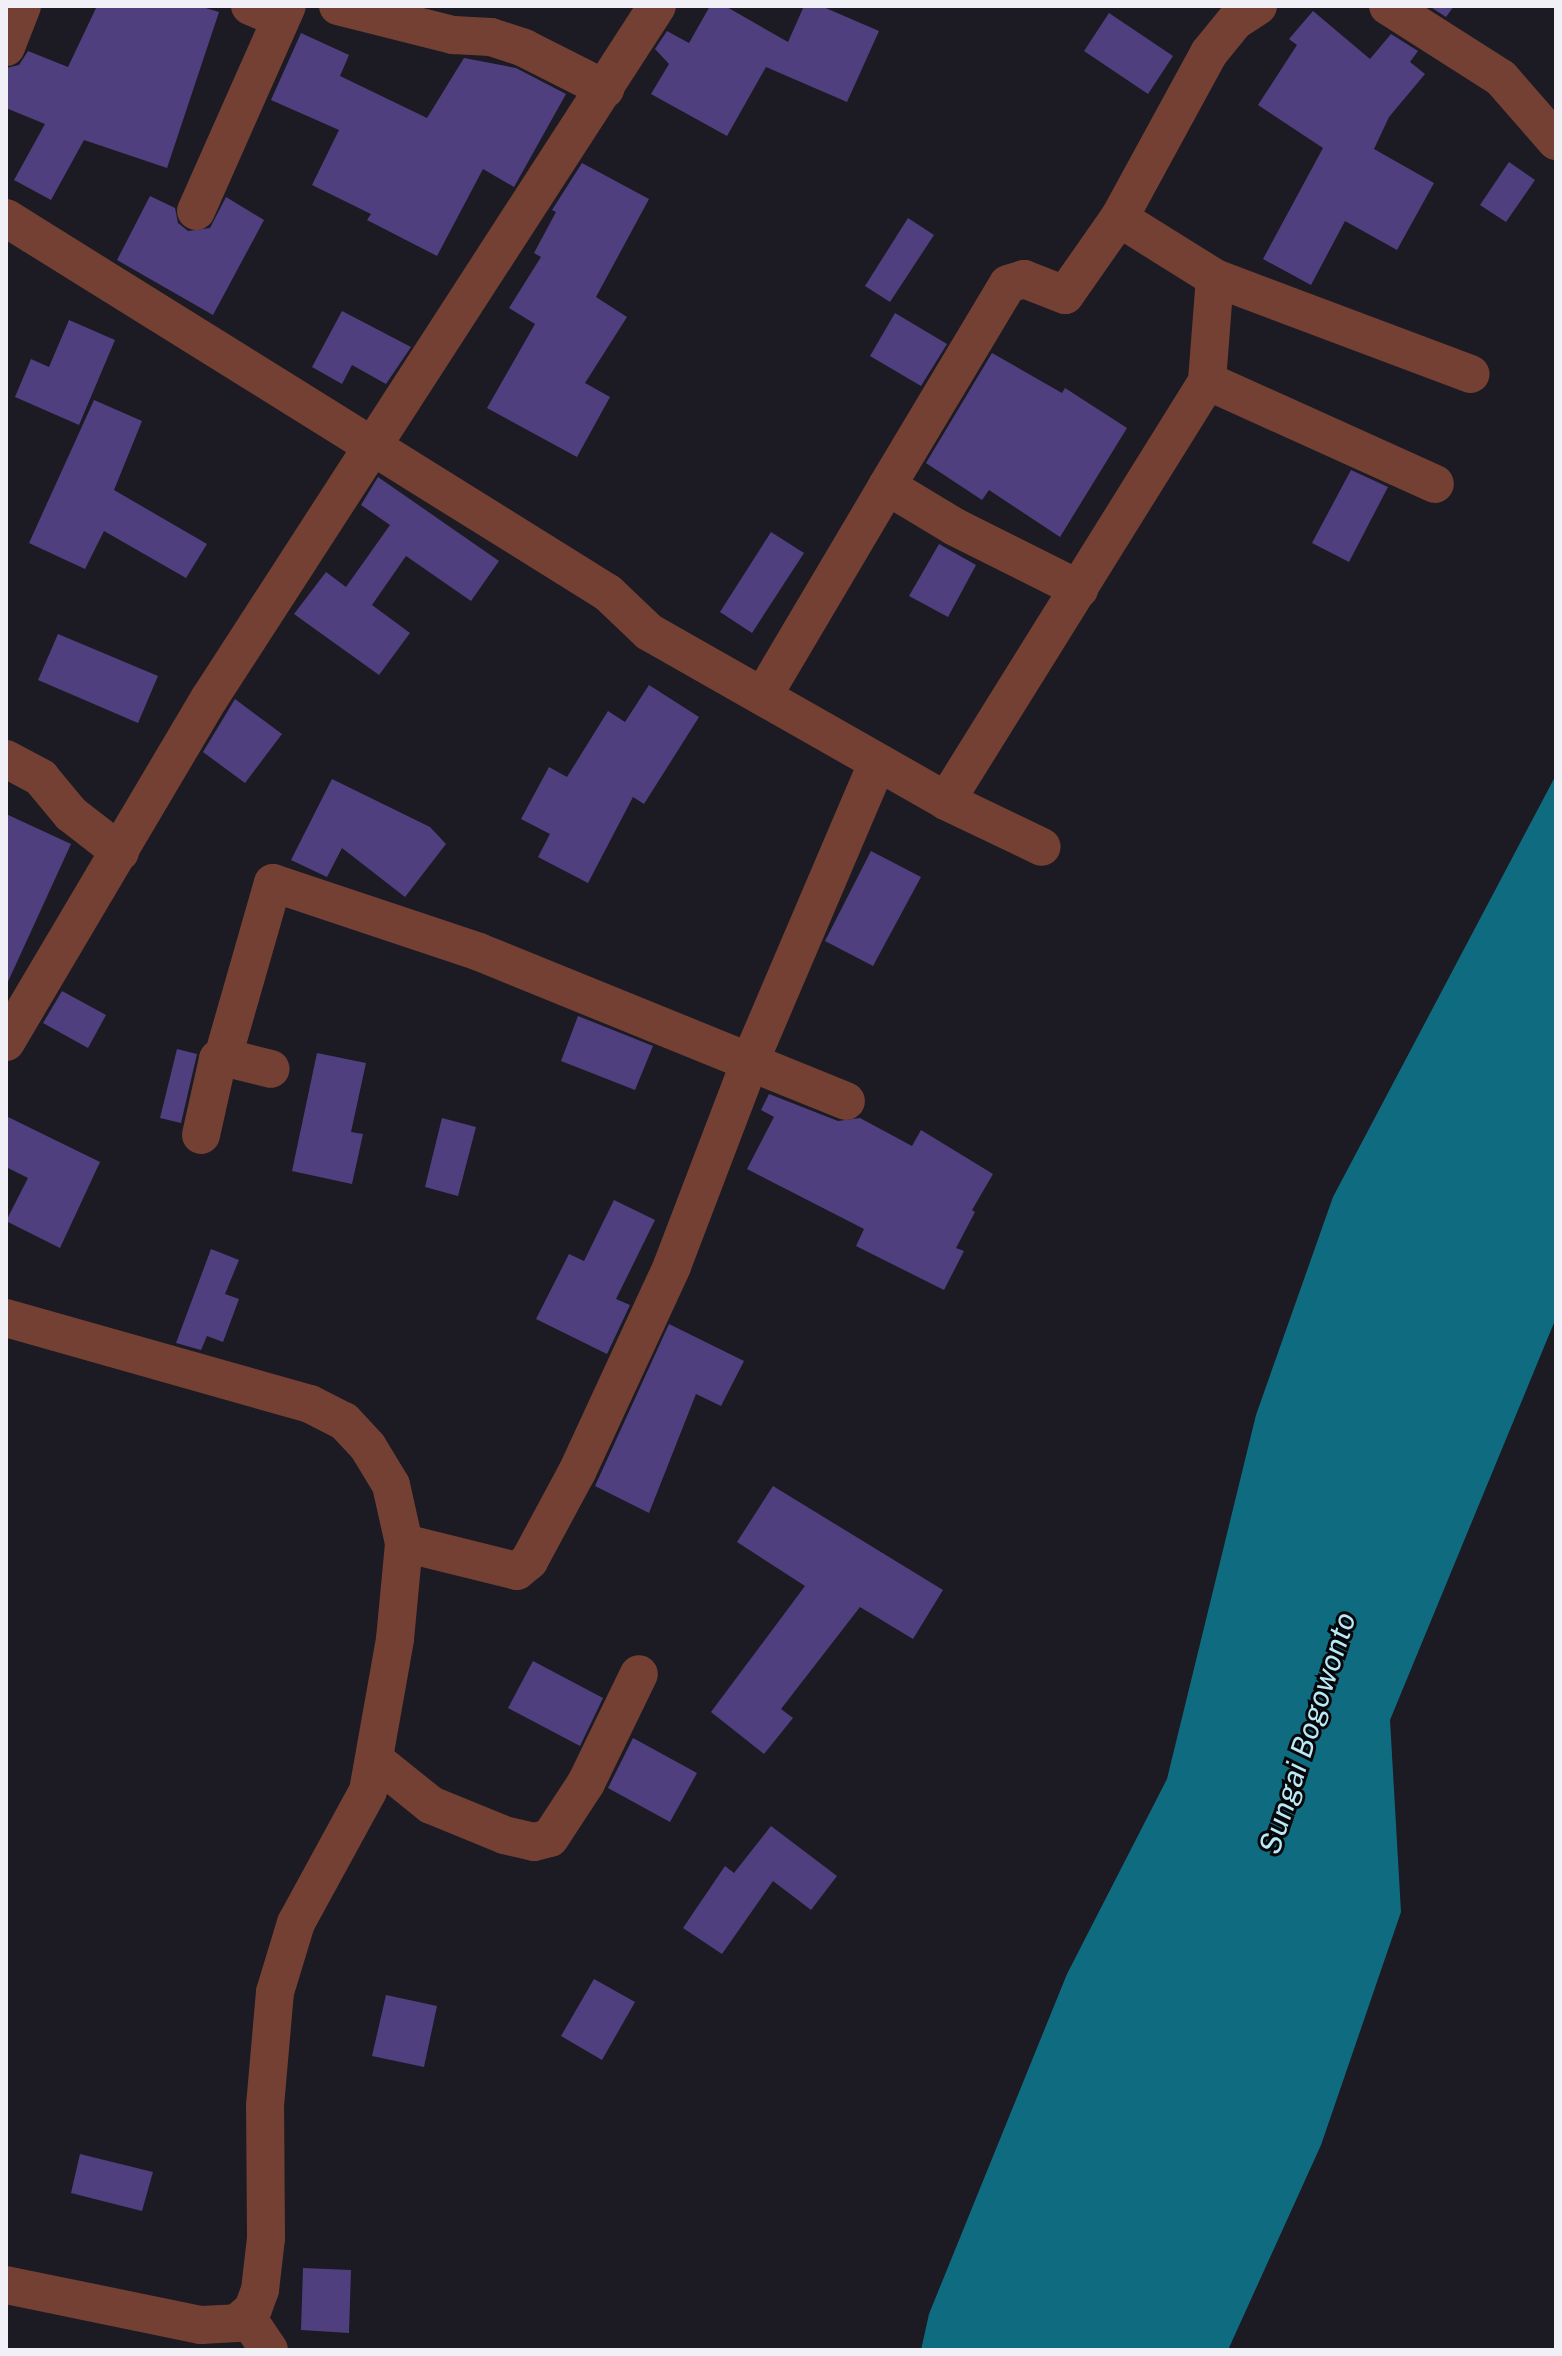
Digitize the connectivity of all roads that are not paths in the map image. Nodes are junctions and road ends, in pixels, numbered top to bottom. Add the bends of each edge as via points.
1 (22, 6) edge
2 (338, 6) edge
3 (657, 6) edge
4 (1258, 6) edge
5 (1388, 6) edge
6 (273, 10) edge
7 (6, 47) edge
8 (605, 89) junction
9 (1556, 141) edge
10 (196, 211) dead end
11 (6, 218) edge
12 (1119, 218) junction
13 (1215, 278) junction
14 (1471, 374) dead end
15 (1207, 381) junction
16 (374, 452) junction
17 (1435, 484) dead end
18 (887, 486) junction
19 (1079, 589) junction
20 (763, 696) junction
21 (6, 759) edge
22 (877, 764) junction
23 (946, 801) junction
24 (1042, 847) dead end
25 (120, 852) junction
26 (6, 1042) edge
27 (223, 1057) junction
28 (751, 1059) junction
29 (271, 1069) dead end
30 (846, 1101) dead end
31 (201, 1135) dead end
32 (6, 1318) edge
33 (404, 1543) junction
34 (639, 1674) dead end
35 (375, 1760) junction
36 (6, 2285) edge
37 (246, 2316) junction
38 (269, 2350) edge

1 - 7 street
2 - 8 street via 453,35 502,41
3 - 8 street
4 - 12 street via 1235,21 1209,53
5 - 9 street via 1501,78
6 - 10 street
8 - 16 street
11 - 16 street via 128,290
12 - 13 street
12 - 18 street via 1065,295 1024,279 1008,284
13 - 14 street
13 - 15 street
15 - 17 street
15 - 19 street
16 - 20 street via 608,593 649,632
16 - 25 street via 209,699
18 - 19 street
18 - 20 street
19 - 23 street
20 - 22 street
21 - 25 street via 41,778 71,814
22 - 23 street
22 - 28 street
23 - 24 street
25 - 26 street
27 - 28 street via 273,883 391,919 614,1011
27 - 29 street
27 - 31 street via 218,1059
28 - 30 street
28 - 33 street via 672,1266 577,1472 529,1561 517,1571 502,1571
32 - 33 street via 310,1404 344,1421 391,1485
33 - 35 street
34 - 35 street via 586,1783 550,1838 534,1842 504,1835 431,1805
35 - 37 street via 361,1808 296,1923 275,1992 265,2106 266,2238 260,2290
36 - 37 street via 201,2325 237,2323
37 - 38 street

